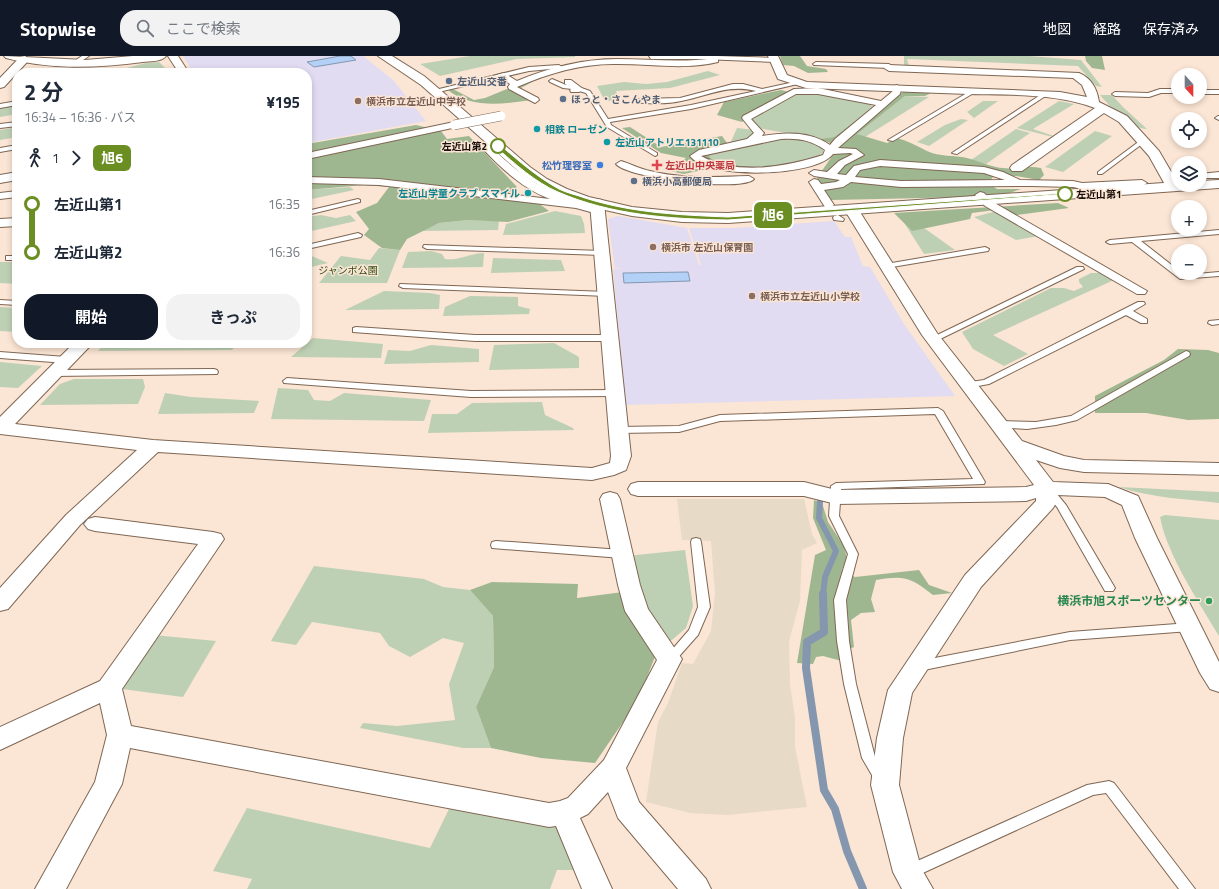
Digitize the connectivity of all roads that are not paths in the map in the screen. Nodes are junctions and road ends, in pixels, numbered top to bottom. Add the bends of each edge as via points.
1 (86, 56) edge
2 (160, 56) edge
3 (173, 56) edge
4 (387, 56) edge
5 (642, 56) edge
6 (16, 57) edge
7 (145, 57) edge
8 (651, 57) joint
9 (774, 58) edge
10 (715, 60) dead end
11 (75, 63) junction
12 (889, 63) edge
13 (816, 64) dead end
14 (580, 66) junction
15 (559, 67) joint
16 (181, 68) edge
17 (501, 75) junction
18 (552, 81) dead end
19 (1, 82) edge
20 (568, 82) dead end
21 (516, 84) junction
22 (780, 87) joint
23 (818, 88) junction
24 (894, 88) junction
25 (797, 89) junction
26 (434, 90) junction
27 (576, 90) junction
28 (764, 91) junction
29 (974, 91) junction
30 (1171, 91) edge
31 (1207, 92) edge
32 (1219, 92) edge
33 (1045, 94) junction
34 (1115, 94) dead end
35 (534, 100) dead end
36 (680, 100) junction
37 (637, 101) dead end
38 (12, 104) edge
39 (883, 104) junction
40 (0, 106) edge
41 (1098, 106) junction
42 (692, 107) junction
43 (501, 116) dead end
44 (606, 122) junction
45 (12, 125) edge
46 (0, 126) edge
47 (757, 130) junction
48 (789, 136) junction
49 (891, 140) dead end
50 (817, 141) junction
51 (838, 141) junction
52 (1143, 141) junction
53 (748, 143) junction
54 (485, 146) dead end
55 (12, 148) edge
56 (0, 150) edge
57 (850, 150) junction
58 (829, 153) junction
59 (955, 153) dead end
60 (655, 154) dead end
61 (312, 155) edge
62 (859, 155) junction
63 (896, 163) junction
64 (621, 164) dead end
65 (915, 165) junction
66 (724, 168) junction
67 (1017, 168) dead end
68 (792, 172) junction
69 (1100, 173) dead end
70 (763, 174) junction
71 (813, 174) junction
72 (1219, 175) edge
73 (829, 176) junction
74 (1207, 176) edge
75 (12, 177) edge
76 (695, 178) junction
77 (0, 179) edge
78 (848, 179) junction
79 (312, 180) edge
80 (1142, 183) dead end
81 (1171, 183) edge
82 (942, 184) junction
83 (963, 184) junction
84 (1016, 184) junction
85 (1219, 184) edge
86 (1207, 185) edge
87 (1171, 187) edge
88 (818, 188) junction
89 (12, 195) edge
90 (0, 196) edge
91 (982, 197) junction
92 (358, 201) dead end
93 (577, 205) junction
94 (830, 205) dead end
95 (597, 207) junction
96 (312, 211) edge
97 (843, 216) junction
98 (12, 222) edge
99 (0, 223) edge
100 (1219, 232) edge
101 (358, 235) dead end
102 (1134, 240) junction
103 (1110, 242) dead end
104 (312, 246) edge
105 (427, 247) dead end
106 (985, 249) dead end
107 (602, 253) junction
108 (886, 266) junction
109 (1080, 269) dead end
110 (1219, 274) edge
111 (403, 286) dead end
112 (1141, 291) dead end
113 (607, 294) junction
114 (0, 302) edge
115 (12, 303) edge
116 (1141, 304) dead end
117 (1126, 312) junction
118 (1144, 321) dead end
119 (356, 330) dead end
120 (610, 338) junction
121 (933, 340) junction
122 (79, 348) edge
123 (0, 354) edge
124 (1186, 354) dead end
125 (60, 367) junction
126 (214, 372) dead end
127 (287, 382) dead end
128 (967, 385) junction
129 (616, 393) junction
130 (998, 424) junction
131 (619, 430) junction
132 (153, 446) junction
133 (1016, 446) junction
134 (1219, 470) edge
135 (1047, 488) junction
136 (638, 489) dead end
137 (836, 496) junction
138 (610, 499) dead end
139 (95, 524) dead end
140 (696, 542) dead end
141 (496, 545) dead end
142 (622, 554) junction
143 (1109, 588) dead end
144 (0, 603) edge
145 (1190, 627) junction
146 (670, 658) junction
147 (918, 666) junction
148 (1219, 682) edge
149 (109, 688) junction
150 (120, 735) junction
151 (0, 739) edge
152 (613, 768) junction
153 (885, 784) junction
154 (564, 813) junction
155 (913, 881) edge
156 (50, 889) edge
157 (597, 889) edge
158 (696, 889) edge
159 (1188, 889) edge

1 - 11 lane
2 - 7 street
3 - 16 street
4 - 26 street
5 - 8 street
6 - 11 street
6 - 19 street
7 - 11 street via 118,62
8 - 9 lane
9 - 25 street via 782,77
10 - 14 street via 651,64 600,63
12 - 13 lane
12 - 24 street
12 - 41 street via 1074,75 1083,78
14 - 15 street
14 - 21 street via 548,72
15 - 17 lane via 529,69
17 - 21 street
17 - 26 lane
18 - 27 lane
20 - 27 street
21 - 35 street via 512,87
22 - 25 street
22 - 28 lane
23 - 24 street
23 - 25 street
23 - 39 street
24 - 29 street
24 - 39 street via 897,92
25 - 47 street via 746,118
26 - 95 street via 521,167 559,191
27 - 44 lane via 588,92
28 - 36 lane via 733,86
28 - 42 lane
29 - 33 street
29 - 49 lane
30 - 34 lane via 1149,95
31 - 32 lane
33 - 41 street via 1081,99
33 - 59 lane
36 - 37 lane
36 - 42 lane
38 - 40 lane
39 - 51 street
41 - 52 street via 1123,119
41 - 67 street
42 - 44 lane
43 - 61 street, bridge
44 - 60 lane via 614,130
45 - 46 lane
47 - 48 street
47 - 53 street via 758,135
48 - 50 street
48 - 53 street
50 - 51 street
50 - 58 street
51 - 57 street
51 - 58 street
52 - 69 lane
52 - 81 street via 1155,154
53 - 66 street via 695,156
54 - 93 street via 522,180 544,193
55 - 56 lane
57 - 58 street
57 - 62 street
58 - 68 street
58 - 71 street
62 - 63 street
62 - 73 street via 842,163
63 - 65 street
63 - 78 street via 857,168
64 - 76 street via 652,176
65 - 83 street
65 - 84 street via 984,170 1000,174
66 - 70 street
66 - 76 street
68 - 70 street
68 - 71 street via 807,176
70 - 76 street via 724,180
71 - 73 street
71 - 88 street
72 - 74 street
73 - 78 street
75 - 77 street
78 - 82 street via 901,184
78 - 88 street via 839,184
79 - 93 street via 379,182
80 - 84 street via 1082,186
82 - 83 street
82 - 91 street via 966,196
83 - 84 street
84 - 91 street
85 - 86 street
87 - 91 street
88 - 94 street
89 - 90 street
91 - 97 street
91 - 112 street via 989,204
92 - 96 lane
93 - 95 street
95 - 97 street via 710,218
95 - 107 street
97 - 108 street
98 - 99 street
100 - 102 lane
101 - 104 lane
102 - 103 lane
102 - 110 lane via 1182,278
105 - 107 lane
106 - 108 lane
107 - 113 street
108 - 121 street
109 - 121 lane
111 - 113 lane
113 - 120 street
114 - 115 lane
116 - 117 lane
117 - 118 lane
117 - 128 lane via 986,382
119 - 120 lane via 475,338
120 - 129 street
121 - 128 street
122 - 125 street
123 - 125 lane
124 - 130 lane via 1074,418 1015,426
125 - 126 lane
125 - 132 street via 0,428
127 - 129 lane via 471,394
128 - 130 street
129 - 131 street
130 - 133 street
131 - 132 street via 619,466 592,474
131 - 137 lane via 679,429 720,418 938,411 980,482 836,486
132 - 144 street via 73,520
133 - 134 street via 1060,462 1084,466
133 - 135 street
135 - 137 street via 1026,494
135 - 143 lane via 1061,505
135 - 145 street via 1108,490 1131,501 1146,538
135 - 147 street via 1046,503 973,581
136 - 137 street via 804,489
137 - 153 lane via 834,516 853,554 840,600 850,684 869,758
138 - 142 street
139 - 149 street via 213,539
140 - 146 lane via 704,607 694,632
141 - 142 lane
142 - 146 street via 637,611
145 - 147 lane via 1070,636
145 - 148 street
146 - 152 street
147 - 153 street via 900,690 890,738
149 - 150 street
149 - 151 street
150 - 154 street via 549,815
150 - 156 street via 108,784
152 - 154 street via 578,806
152 - 158 street via 628,809
153 - 155 street
154 - 157 street
155 - 159 lane via 1092,789 1109,787

